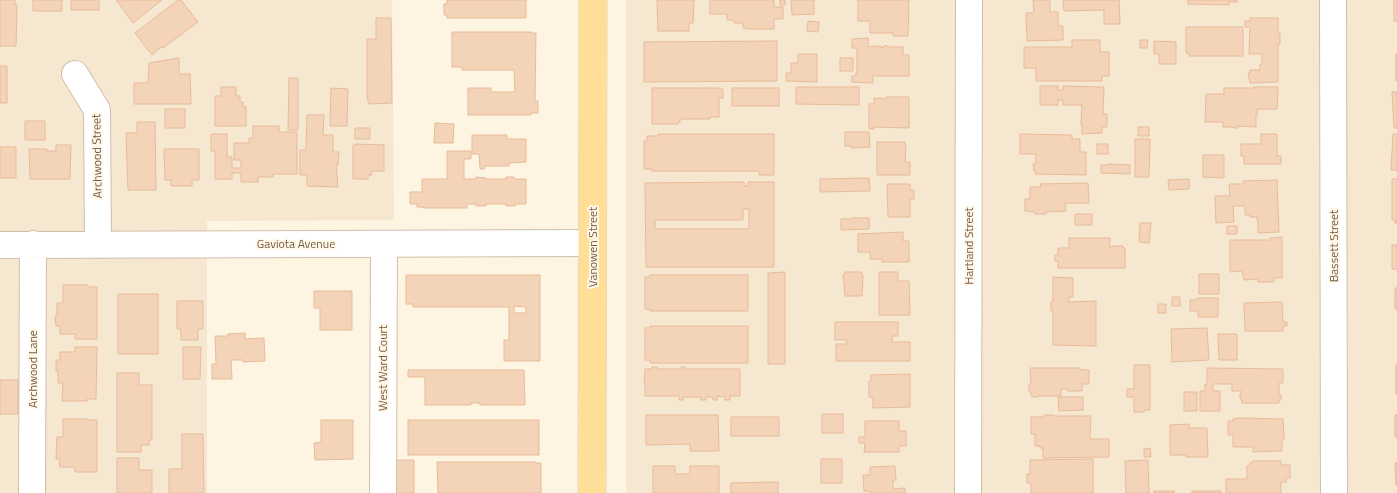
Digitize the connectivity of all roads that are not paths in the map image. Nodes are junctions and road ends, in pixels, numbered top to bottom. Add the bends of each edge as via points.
1 (593, 0) edge
2 (969, 0) edge
3 (1333, 0) edge
4 (75, 74) dead end
5 (593, 243) junction
6 (0, 244) edge
7 (33, 244) junction
8 (98, 244) junction
9 (384, 244) junction
10 (32, 493) edge
11 (384, 493) edge
12 (592, 493) edge
13 (968, 493) edge
14 (1334, 493) edge

1 - 5 main road, Vanowen Street
2 - 13 street, Hartland Street
3 - 14 street, Bassett Street
4 - 8 street, Archwood Street via 97,110
5 - 9 street, Gaviota Avenue
5 - 12 main road, Vanowen Street
6 - 7 street, Gaviota Avenue
7 - 8 street, Gaviota Avenue
7 - 10 street, Archwood Lane
8 - 9 street, Gaviota Avenue
9 - 11 street, West Ward Court

